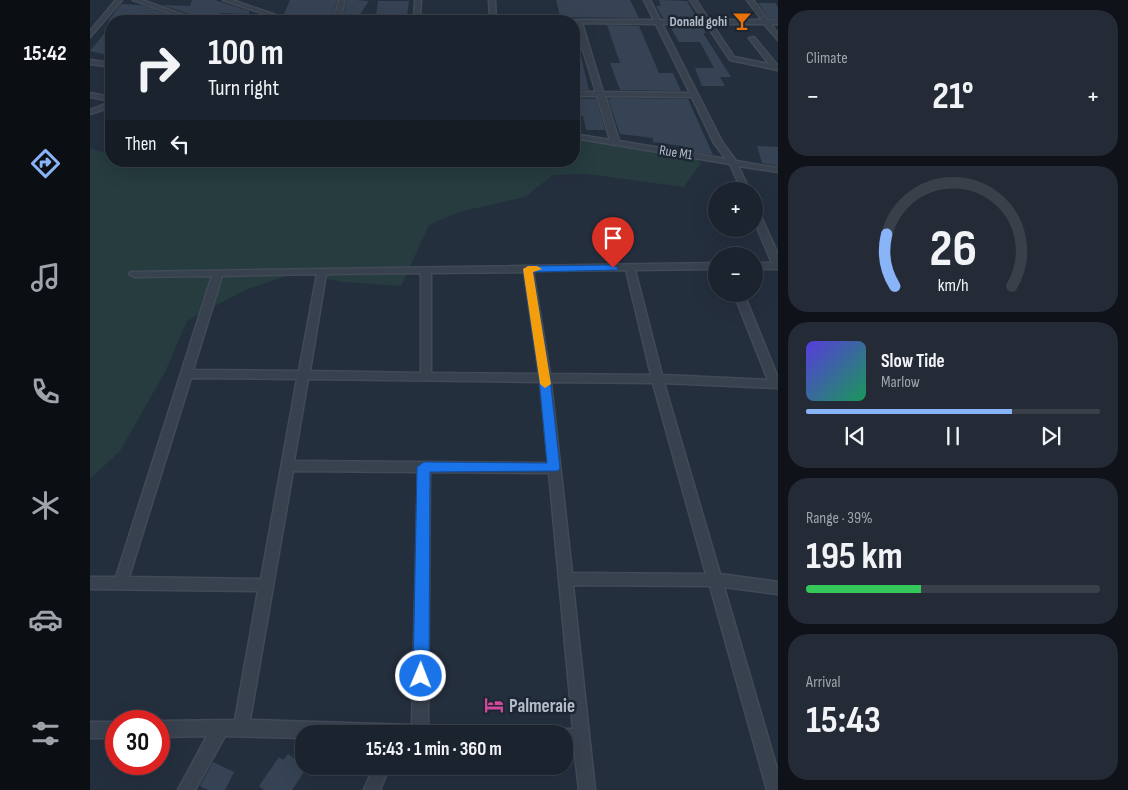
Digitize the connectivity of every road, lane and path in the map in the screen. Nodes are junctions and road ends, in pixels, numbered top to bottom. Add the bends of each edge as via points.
1 (119, 0) edge
2 (136, 0) edge
3 (226, 0) edge
4 (342, 0) edge
5 (418, 0) edge
6 (492, 0) edge
7 (647, 0) edge
8 (694, 0) edge
9 (750, 0) edge
10 (107, 15) edge
11 (180, 15) edge
12 (277, 15) edge
13 (339, 15) edge
14 (417, 15) edge
15 (493, 15) edge
16 (105, 17) edge
17 (580, 21) edge
18 (658, 22) junction
19 (708, 22) junction
20 (766, 22) junction
21 (778, 22) edge
22 (580, 27) edge
23 (90, 36) edge
24 (752, 38) dead end
25 (778, 38) edge
26 (90, 62) edge
27 (105, 65) edge
28 (776, 68) edge
29 (580, 94) edge
30 (90, 95) edge
31 (601, 95) junction
32 (694, 95) junction
33 (105, 97) edge
34 (105, 107) edge
35 (90, 112) edge
36 (580, 137) edge
37 (615, 142) junction
38 (732, 161) junction
39 (778, 170) edge
40 (742, 182) edge
41 (763, 231) edge
42 (778, 265) edge
43 (708, 266) edge
44 (763, 266) edge
45 (630, 268) junction
46 (528, 269) junction
47 (426, 270) junction
48 (322, 272) junction
49 (218, 273) junction
50 (134, 274) dead end
51 (742, 302) edge
52 (186, 374) junction
53 (303, 376) junction
54 (426, 377) junction
55 (545, 378) junction
56 (657, 379) junction
57 (777, 384) edge
58 (287, 466) junction
59 (424, 467) junction
60 (554, 468) junction
61 (566, 579) junction
62 (715, 580) junction
63 (121, 582) junction
64 (90, 583) edge
65 (266, 585) junction
66 (778, 588) edge
67 (420, 725) edge
68 (221, 728) junction
69 (241, 728) junction
70 (170, 729) edge
71 (90, 730) edge
72 (105, 730) edge
73 (295, 730) edge
74 (573, 738) edge
75 (582, 738) junction
76 (378, 775) edge
77 (186, 790) edge
78 (372, 790) edge
79 (587, 790) edge
80 (775, 790) edge

1 - 10 street
2 - 11 street
3 - 12 street
4 - 13 street
5 - 14 street
6 - 15 street
7 - 18 street
8 - 19 street
9 - 20 street
16 - 23 street
17 - 18 street
18 - 19 street
18 - 32 street
19 - 20 street
19 - 28 street via 732,59
20 - 21 street
20 - 25 street
22 - 31 street
24 - 28 street
26 - 27 street
29 - 31 street
30 - 33 street
31 - 32 street
31 - 37 street
32 - 38 street via 718,143
34 - 35 street
36 - 37 street, Rue M1
37 - 38 street, Rue M1
38 - 39 street, Rue M1
38 - 40 street
41 - 42 street
42 - 44 street
43 - 45 street
45 - 46 street
45 - 56 street
46 - 47 street
46 - 55 street
47 - 48 street
47 - 54 street
48 - 49 street
48 - 53 street
49 - 50 street
49 - 52 street
51 - 57 street
52 - 53 street
52 - 63 street
53 - 54 street
53 - 58 street
54 - 55 street
55 - 56 street
55 - 60 street
56 - 57 street
56 - 62 street
58 - 59 street
58 - 65 street
59 - 60 street
59 - 67 street
60 - 61 street
61 - 62 street
61 - 75 street
62 - 66 street
62 - 80 street
63 - 64 street
63 - 65 street
65 - 69 street
68 - 69 street
68 - 70 street
68 - 77 street
69 - 73 street
71 - 72 street
74 - 75 street
75 - 79 street
76 - 78 street

